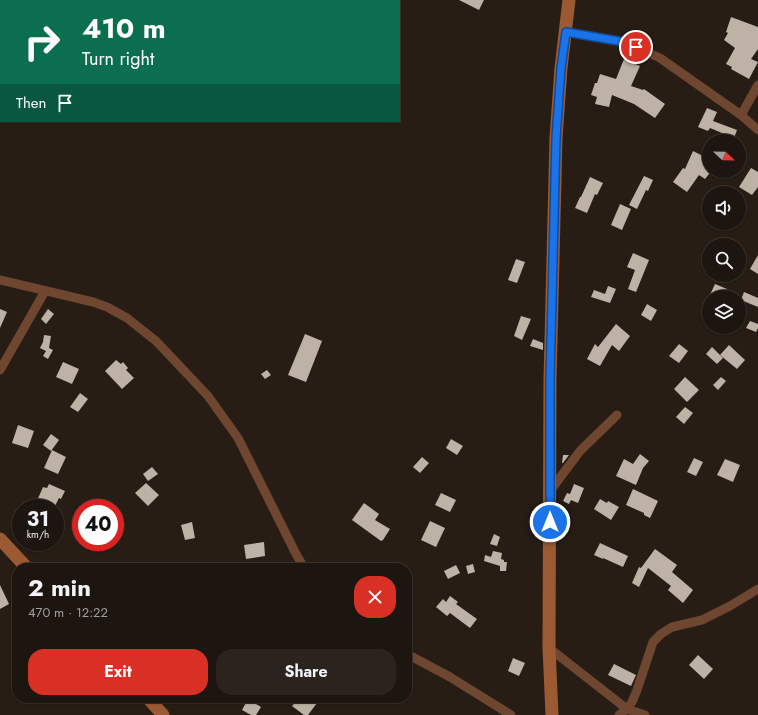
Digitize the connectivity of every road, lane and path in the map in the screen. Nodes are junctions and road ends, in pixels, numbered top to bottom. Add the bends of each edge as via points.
1 (570, 0) edge
2 (566, 32) junction
3 (758, 85) edge
4 (741, 115) junction
5 (758, 130) edge
6 (0, 280) edge
7 (45, 291) junction
8 (0, 370) edge
9 (617, 415) dead end
10 (550, 491) junction
11 (0, 539) edge
12 (22, 563) edge
13 (301, 563) edge
14 (758, 589) edge
15 (549, 648) junction
16 (412, 657) edge
17 (152, 703) edge
18 (627, 709) junction
19 (163, 715) edge
20 (512, 715) edge
21 (552, 715) edge
22 (619, 715) edge
23 (645, 715) edge

1 - 2 street
2 - 4 street via 624,42 660,58
2 - 10 street via 556,138
3 - 4 street
4 - 5 street
6 - 7 street
7 - 8 street
7 - 13 street via 107,306 127,318 156,341 208,396 238,438
9 - 10 street via 580,451
10 - 15 street
11 - 12 street
14 - 18 street via 702,620 672,627 661,634 654,642 637,690
15 - 18 street
15 - 21 street
16 - 20 street
17 - 19 street
18 - 22 street
18 - 23 street

